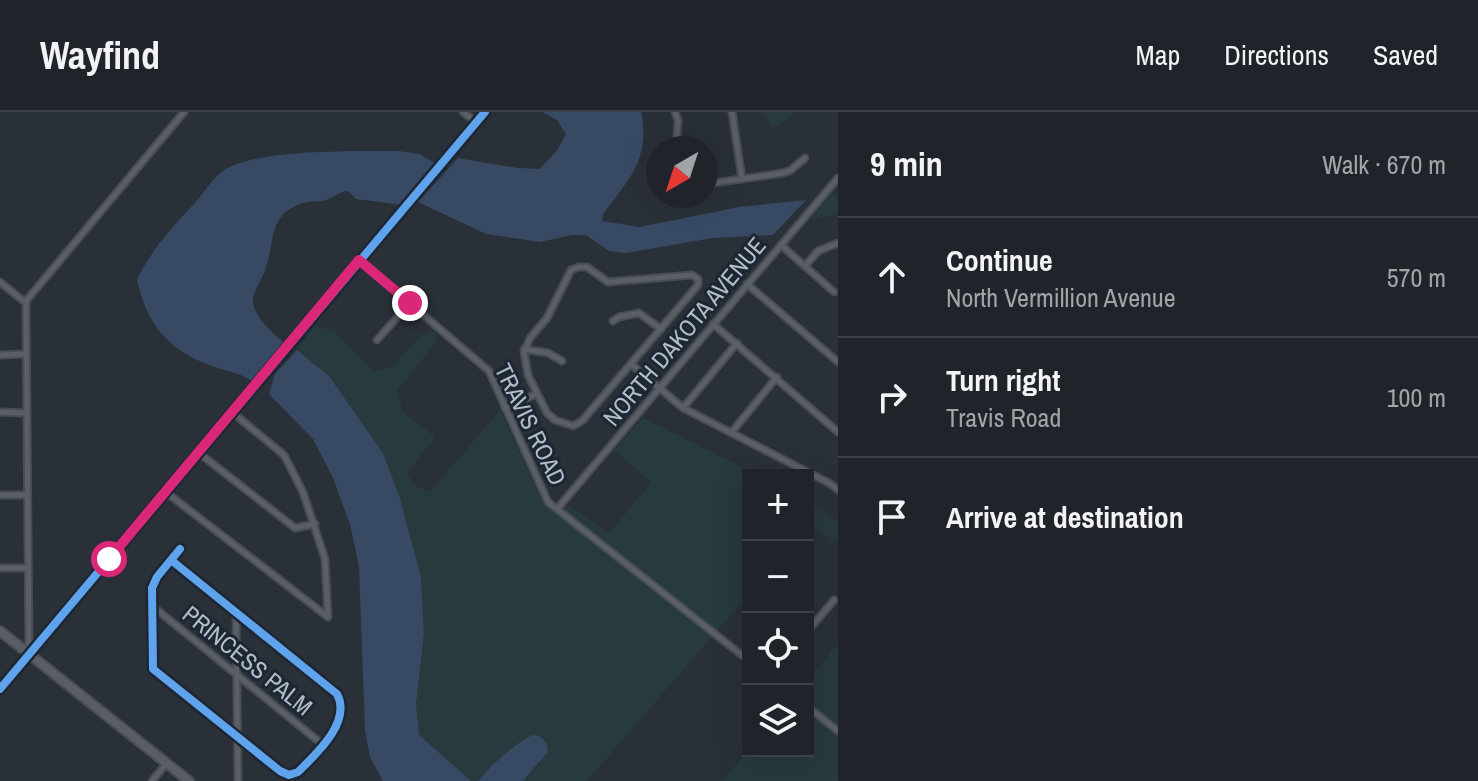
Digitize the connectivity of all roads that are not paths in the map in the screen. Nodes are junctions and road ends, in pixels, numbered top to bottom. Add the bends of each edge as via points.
1 (184, 112) edge
2 (463, 112) edge
3 (485, 112) edge
4 (675, 112) edge
5 (732, 112) edge
6 (476, 122) junction
7 (677, 136) edge
8 (805, 158) dead end
9 (838, 178) edge
10 (742, 179) junction
11 (718, 182) edge
12 (838, 243) edge
13 (781, 245) junction
14 (359, 260) junction
15 (805, 266) junction
16 (0, 282) edge
17 (747, 284) junction
18 (834, 292) dead end
19 (26, 303) junction
20 (410, 303) junction
21 (613, 321) dead end
22 (713, 324) junction
23 (661, 329) junction
24 (377, 340) dead end
25 (737, 343) junction
26 (524, 349) junction
27 (26, 354) junction
28 (0, 355) edge
29 (562, 361) dead end
30 (838, 362) edge
31 (631, 364) junction
32 (777, 377) junction
33 (658, 389) junction
34 (536, 394) junction
35 (505, 408) junction
36 (683, 408) junction
37 (0, 412) edge
38 (26, 413) junction
39 (233, 413) junction
40 (838, 432) edge
41 (731, 433) junction
42 (198, 452) junction
43 (838, 490) edge
44 (167, 493) junction
45 (0, 495) edge
46 (27, 495) junction
47 (557, 509) junction
48 (315, 524) junction
49 (180, 549) dead end
50 (171, 560) junction
51 (0, 568) edge
52 (27, 568) junction
53 (834, 600) dead end
54 (151, 605) junction
55 (236, 613) junction
56 (814, 624) edge
57 (0, 631) edge
58 (29, 654) junction
59 (742, 655) edge
60 (237, 674) junction
61 (0, 689) edge
62 (814, 712) edge
63 (838, 731) edge
64 (237, 738) junction
65 (322, 744) junction
66 (167, 763) junction
67 (152, 781) edge
68 (189, 781) edge
69 (238, 781) edge

1 - 19 street
2 - 6 street
3 - 6 street
4 - 7 street
5 - 10 street
6 - 14 street
8 - 10 street via 783,173
9 - 13 street, NORTH DAKOTA AVENUE
10 - 11 street
12 - 15 street via 818,251
13 - 15 street
13 - 17 street, NORTH DAKOTA AVENUE
14 - 20 street, TRAVIS ROAD
14 - 39 street
15 - 18 street
16 - 19 street
17 - 22 street, NORTH DAKOTA AVENUE
17 - 30 street
19 - 27 street
20 - 24 street
20 - 35 street, TRAVIS ROAD via 485,367
21 - 23 street via 639,313
22 - 25 street
22 - 33 street, NORTH DAKOTA AVENUE
23 - 26 street via 698,279 692,275 608,282 579,267 571,270
23 - 31 street
25 - 32 street
25 - 36 street
26 - 29 street
26 - 34 street
27 - 28 street
27 - 38 street
31 - 33 street
31 - 34 street via 578,426 555,420
32 - 40 street
32 - 41 street
33 - 36 street
33 - 47 street, NORTH DAKOTA AVENUE
34 - 35 street
35 - 47 street, TRAVIS ROAD via 548,502
36 - 41 street
37 - 38 street
38 - 46 street
39 - 42 street
39 - 48 street via 284,455
41 - 43 street
42 - 44 street
42 - 48 street via 295,528
44 - 48 street via 328,617 325,559
44 - 58 street
45 - 46 street
46 - 52 street
47 - 59 street, TRAVIS ROAD
49 - 50 street
50 - 54 street via 152,588
50 - 55 street
51 - 52 street
52 - 58 street
53 - 56 street
54 - 60 street, PRINCESS PALM
54 - 64 street via 153,669
55 - 60 street
55 - 65 street via 337,694 338,723
57 - 58 street
58 - 61 street
58 - 66 street
60 - 64 street
60 - 65 street, PRINCESS PALM
62 - 63 street
64 - 65 street via 289,775
64 - 69 street
66 - 67 street
66 - 68 street

